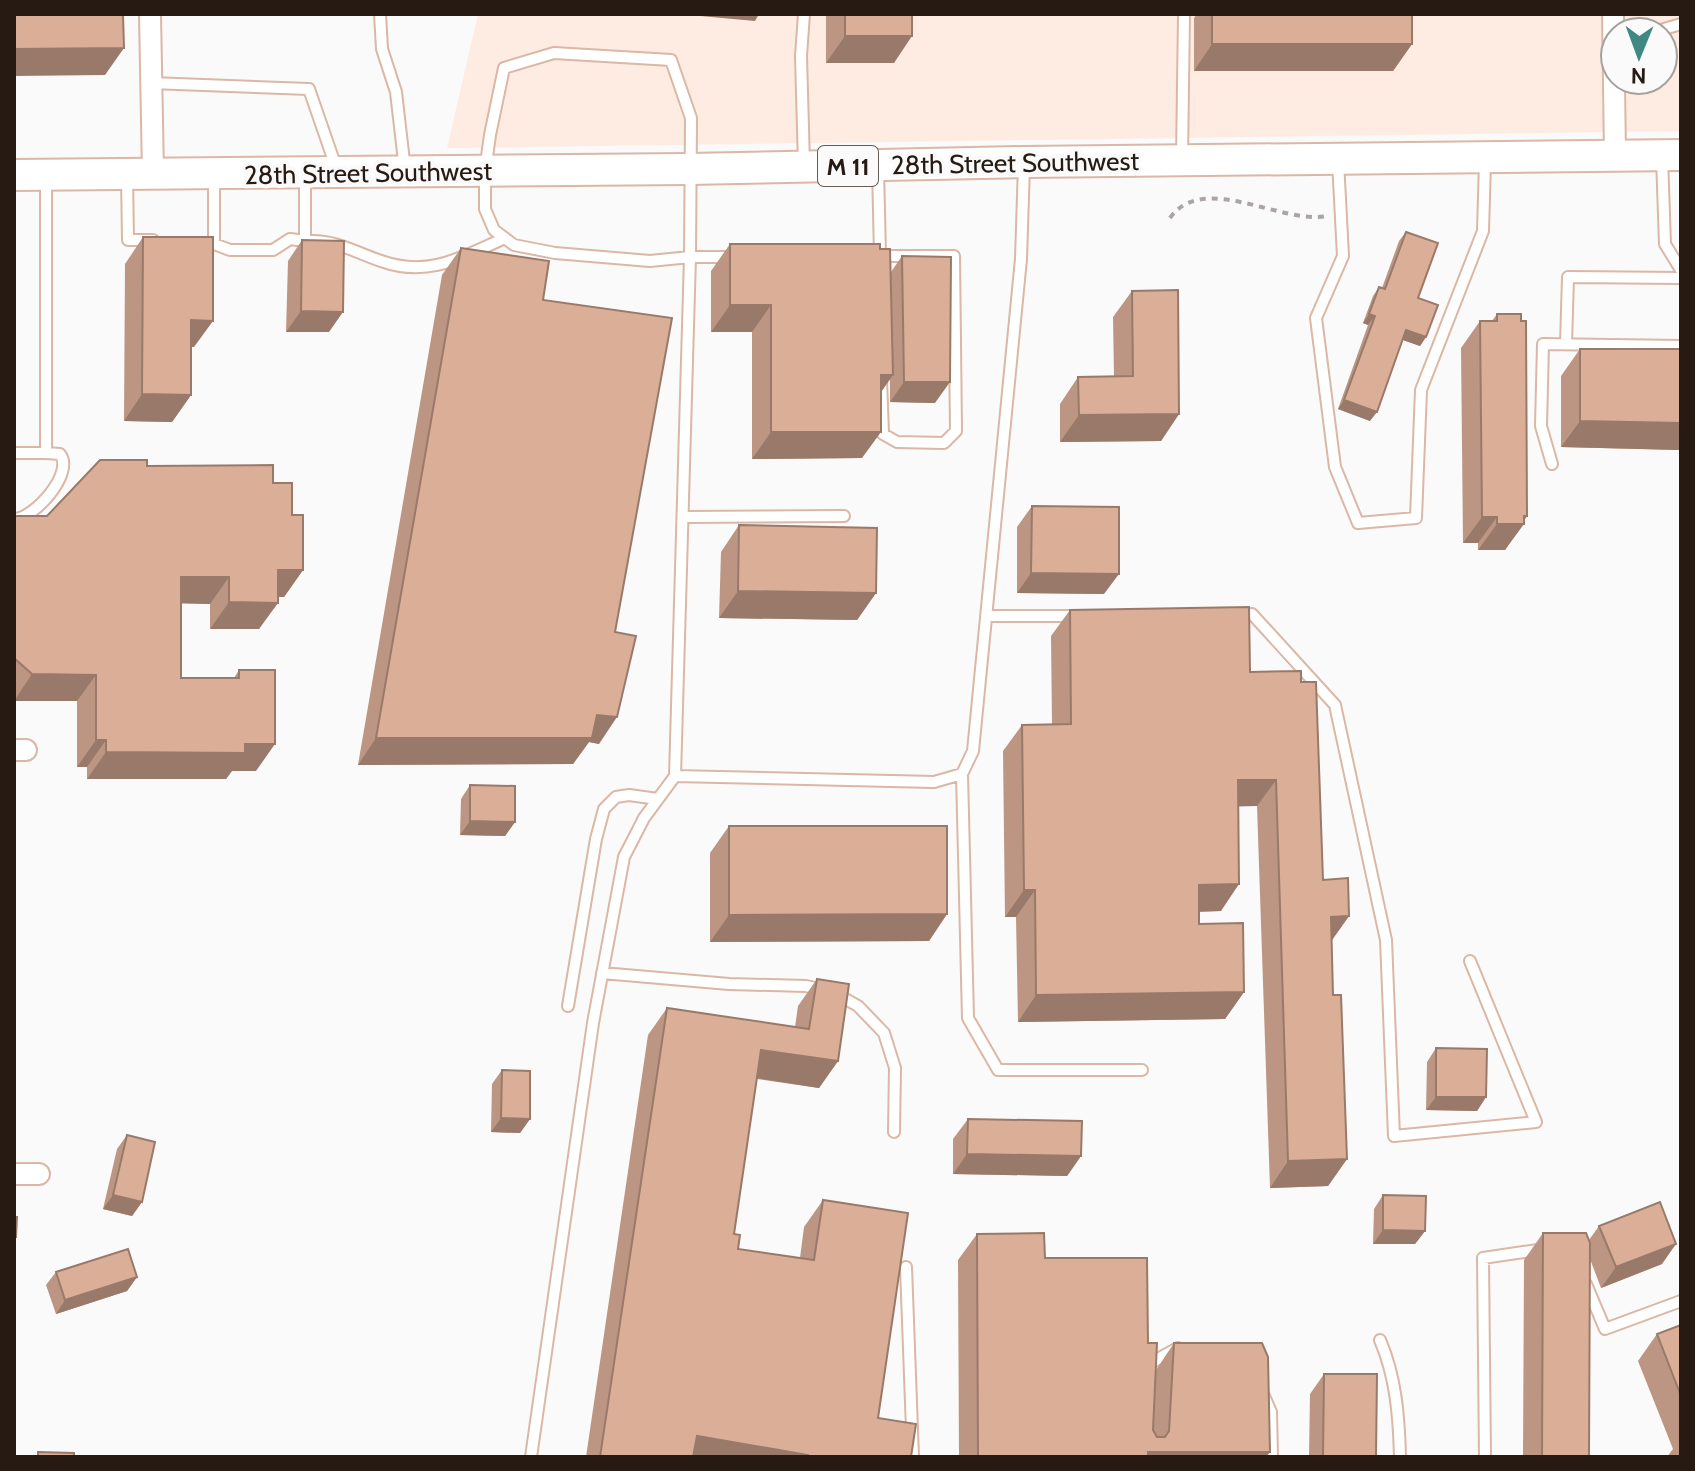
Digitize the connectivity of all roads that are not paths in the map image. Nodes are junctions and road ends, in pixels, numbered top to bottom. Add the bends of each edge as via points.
1 (150, 14) edge
2 (380, 14) edge
3 (804, 14) edge
4 (1184, 14) edge
5 (151, 83) junction
6 (1614, 96) edge
7 (1615, 155) junction
8 (1671, 155) edge
9 (1485, 157) junction
10 (1338, 159) junction
11 (1182, 161) junction
12 (1024, 162) junction
13 (878, 166) junction
14 (804, 167) junction
15 (689, 169) junction
16 (485, 171) junction
17 (406, 172) junction
18 (305, 173) junction
19 (338, 173) junction
20 (14, 175) edge
21 (46, 175) junction
22 (140, 175) junction
23 (214, 175) junction
24 (505, 238) junction
25 (168, 240) edge
26 (305, 241) junction
27 (864, 256) edge
28 (880, 256) junction
29 (690, 257) junction
30 (737, 257) edge
31 (1681, 270) edge
32 (880, 272) edge
33 (1681, 278) edge
34 (1566, 344) junction
35 (1681, 346) edge
36 (881, 362) edge
37 (14, 453) edge
38 (46, 453) junction
39 (1552, 464) dead end
40 (844, 516) dead end
41 (683, 517) junction
42 (14, 519) edge
43 (1221, 615) edge
44 (986, 616) junction
45 (1096, 616) edge
46 (962, 774) junction
47 (675, 776) junction
48 (658, 799) junction
49 (1470, 961) dead end
50 (602, 973) junction
51 (568, 1006) dead end
52 (1142, 1070) dead end
53 (894, 1132) dead end
54 (14, 1174) edge
55 (39, 1174) dead end
56 (1555, 1247) edge
57 (906, 1267) edge
58 (1581, 1273) edge
59 (1681, 1301) edge
60 (1380, 1340) dead end
61 (1191, 1349) edge
62 (1145, 1381) edge
63 (1259, 1384) edge
64 (531, 1457) edge
65 (913, 1457) edge
66 (1272, 1457) edge
67 (1400, 1457) edge
68 (1485, 1457) edge

1 - 5 street
2 - 17 lane
3 - 14 lane
4 - 11 lane
5 - 19 lane via 309,89
5 - 22 street
6 - 7 street
7 - 8 main road, 28th Street Southwest / M 11
7 - 9 main road, 28th Street Southwest / M 11
8 - 31 lane via 1665,244
9 - 10 main road, 28th Street Southwest / M 11
9 - 10 lane via 1483,231 1421,390 1416,518 1358,523 1335,467 1316,318 1343,256
10 - 11 main road, 28th Street Southwest / M 11
11 - 12 main road, 28th Street Southwest / M 11
12 - 13 main road, 28th Street Southwest / M 11
12 - 44 lane via 1021,259
13 - 14 main road, 28th Street Southwest / M 11
13 - 28 lane
14 - 15 main road, 28th Street Southwest / M 11
15 - 16 main road, 28th Street Southwest / M 11
15 - 16 lane via 691,118 671,60 554,53 504,68
15 - 29 lane
16 - 17 main road, 28th Street Southwest / M 11
16 - 24 lane via 485,209 494,230
17 - 19 main road, 28th Street Southwest / M 11
18 - 19 main road, 28th Street Southwest / M 11
18 - 23 main road, 28th Street Southwest / M 11
18 - 26 lane
20 - 21 main road, 28th Street Southwest / M 11
21 - 22 main road, 28th Street Southwest / M 11
21 - 38 lane
22 - 23 main road, 28th Street Southwest / M 11
22 - 25 lane via 128,240
23 - 26 lane via 209,243 230,250 273,250 290,239
24 - 26 lane via 435,267 408,268 327,241
24 - 29 lane via 514,245 555,253 650,261
27 - 28 lane
28 - 32 lane
28 - 36 lane via 954,256 956,431 944,443 897,442 883,434
29 - 30 lane
29 - 41 lane
33 - 34 lane via 1568,277
34 - 35 lane
34 - 39 lane via 1543,344 1541,426
37 - 38 lane
38 - 42 lane via 60,454 65,469 39,505
40 - 41 lane
41 - 47 lane
43 - 49 lane via 1252,614 1335,705 1386,940 1394,1136 1536,1122
44 - 45 lane
44 - 46 lane via 973,751
46 - 47 lane via 934,782
46 - 52 lane via 968,1018 998,1070
47 - 48 lane
48 - 50 lane via 624,857
48 - 51 lane via 616,797 604,809
50 - 53 lane via 833,992 858,1006 884,1033 895,1068
50 - 64 lane
54 - 55 street
56 - 68 lane via 1483,1258
57 - 65 lane
58 - 59 lane via 1605,1329
60 - 67 lane via 1395,1389
61 - 62 lane via 1177,1347 1146,1366
63 - 66 lane via 1271,1412

